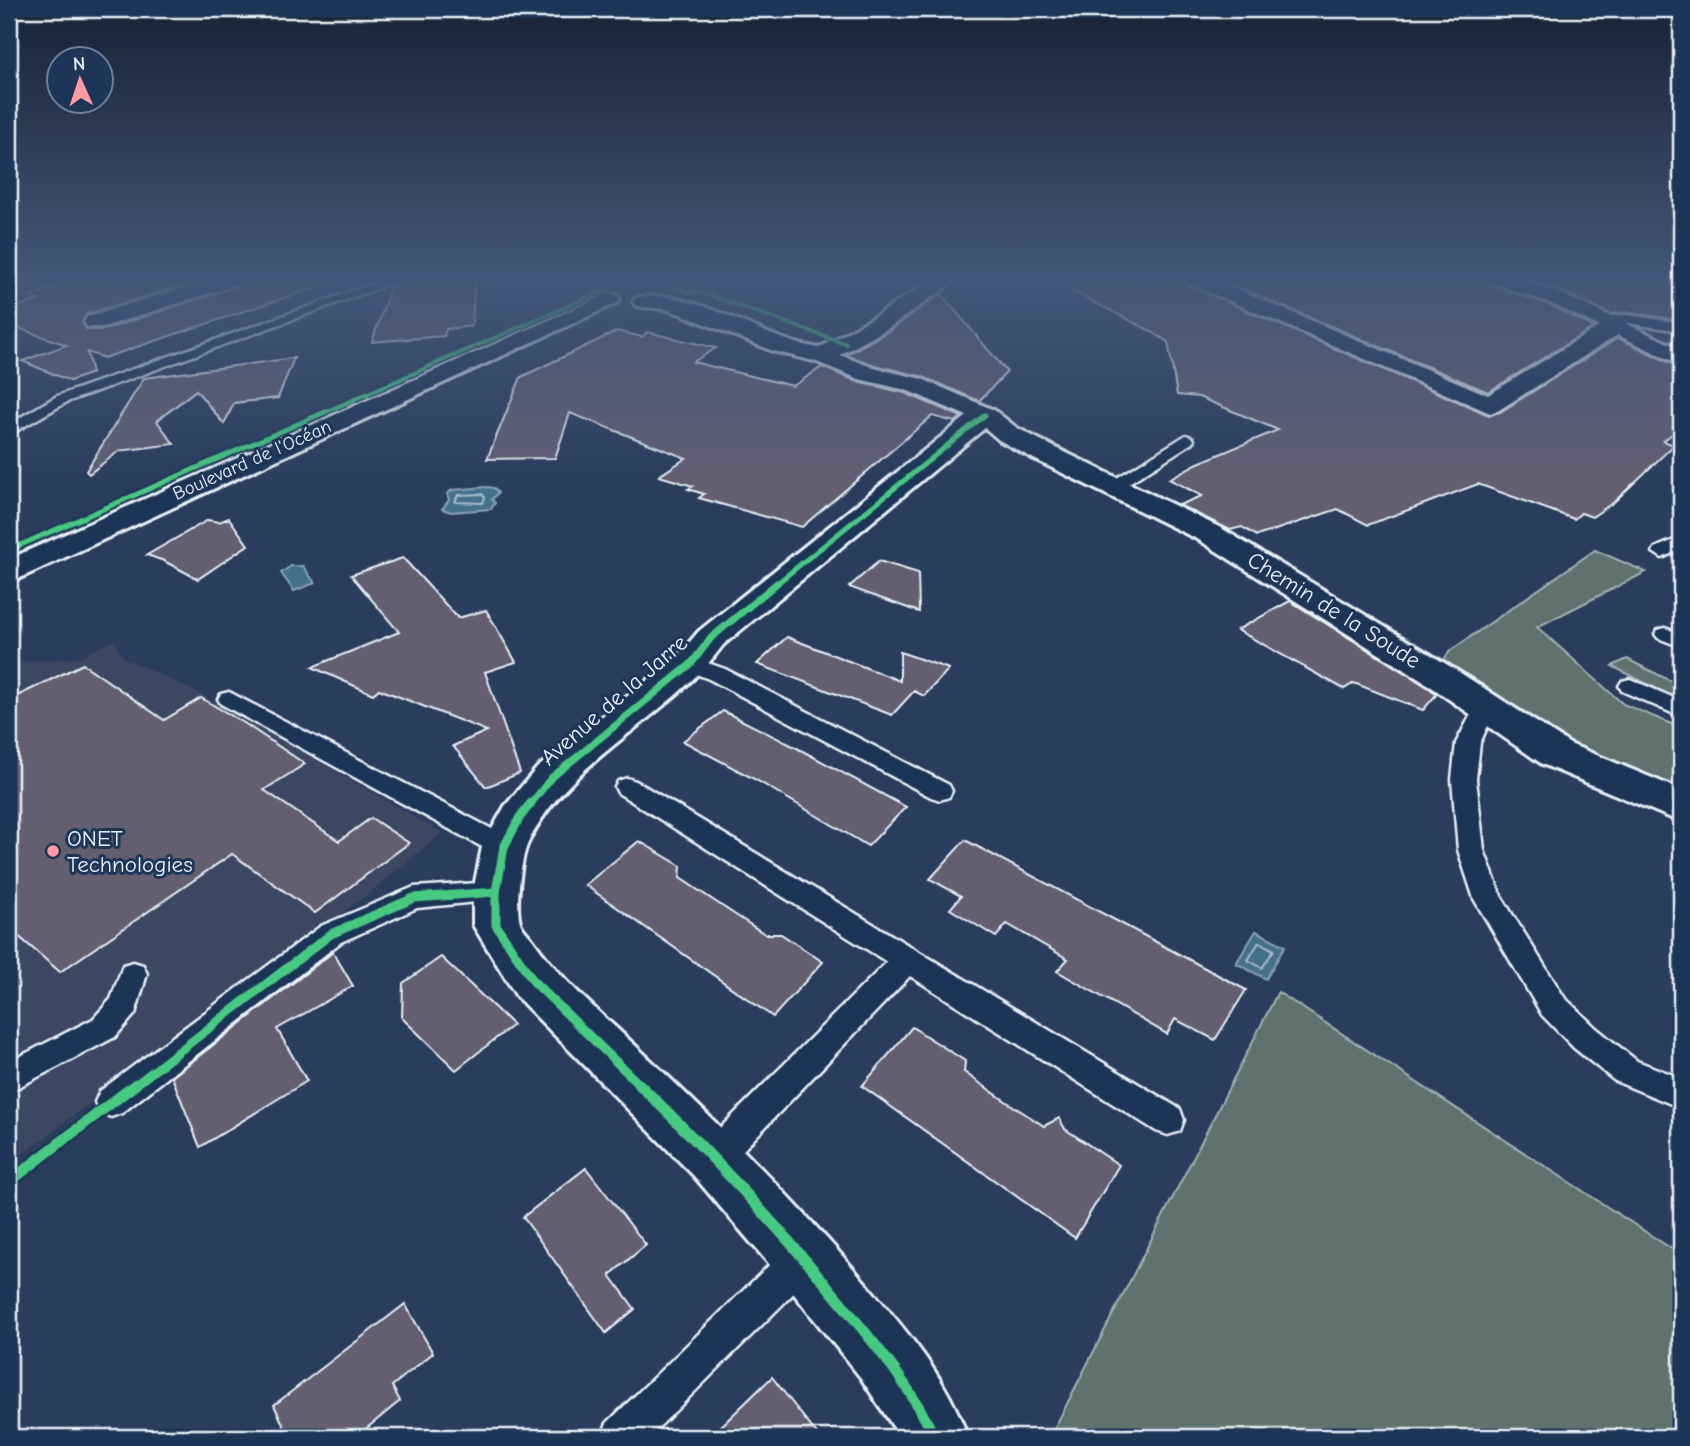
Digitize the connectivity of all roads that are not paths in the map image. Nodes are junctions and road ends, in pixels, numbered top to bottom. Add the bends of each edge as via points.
1 (210, 346) edge
2 (512, 346) edge
3 (782, 346) edge
4 (839, 346) edge
5 (1353, 346) edge
6 (1575, 346) edge
7 (1655, 346) edge
8 (822, 356) junction
9 (1681, 358) edge
10 (867, 374) junction
11 (985, 415) junction
12 (935, 429) junction
13 (9, 430) edge
14 (1186, 440) dead end
15 (1112, 486) junction
16 (1681, 542) edge
17 (1662, 552) dead end
18 (9, 570) edge
19 (691, 664) junction
20 (1630, 686) dead end
21 (229, 699) dead end
22 (1486, 706) junction
23 (1681, 710) edge
24 (627, 787) dead end
25 (940, 791) dead end
26 (1681, 807) edge
27 (500, 869) junction
28 (906, 961) junction
29 (133, 974) dead end
30 (9, 1078) edge
31 (1681, 1093) edge
32 (111, 1101) dead end
33 (1167, 1120) dead end
34 (714, 1157) junction
35 (804, 1257) junction
36 (621, 1437) edge
37 (934, 1437) edge

1 - 13 lane via 62,400
2 - 18 street, Boulevard de l'Océan
3 - 8 street
4 - 8 street
5 - 6 street via 1490,405
7 - 9 street
8 - 10 street
10 - 11 street, Chemin de la Soude via 913,384
10 - 12 street
11 - 12 street, Avenue de la Jarre
11 - 15 street, Chemin de la Soude via 1008,434
12 - 19 street, Avenue de la Jarre via 711,638
14 - 15 lane
15 - 22 street, Chemin de la Soude via 1210,534
16 - 17 lane
19 - 25 lane
19 - 27 street, Avenue de la Jarre via 551,778 520,817
20 - 23 lane
21 - 27 lane
22 - 26 street, Chemin de la Soude via 1556,754
22 - 31 lane via 1468,743 1464,779 1471,850 1488,899 1553,1006 1626,1070
24 - 28 lane
27 - 32 lane via 414,898 331,934
27 - 34 street via 496,925 534,982
28 - 33 lane
28 - 34 lane
29 - 30 lane via 124,1005 104,1028
34 - 35 street
35 - 36 lane
35 - 37 street via 884,1355 920,1405

